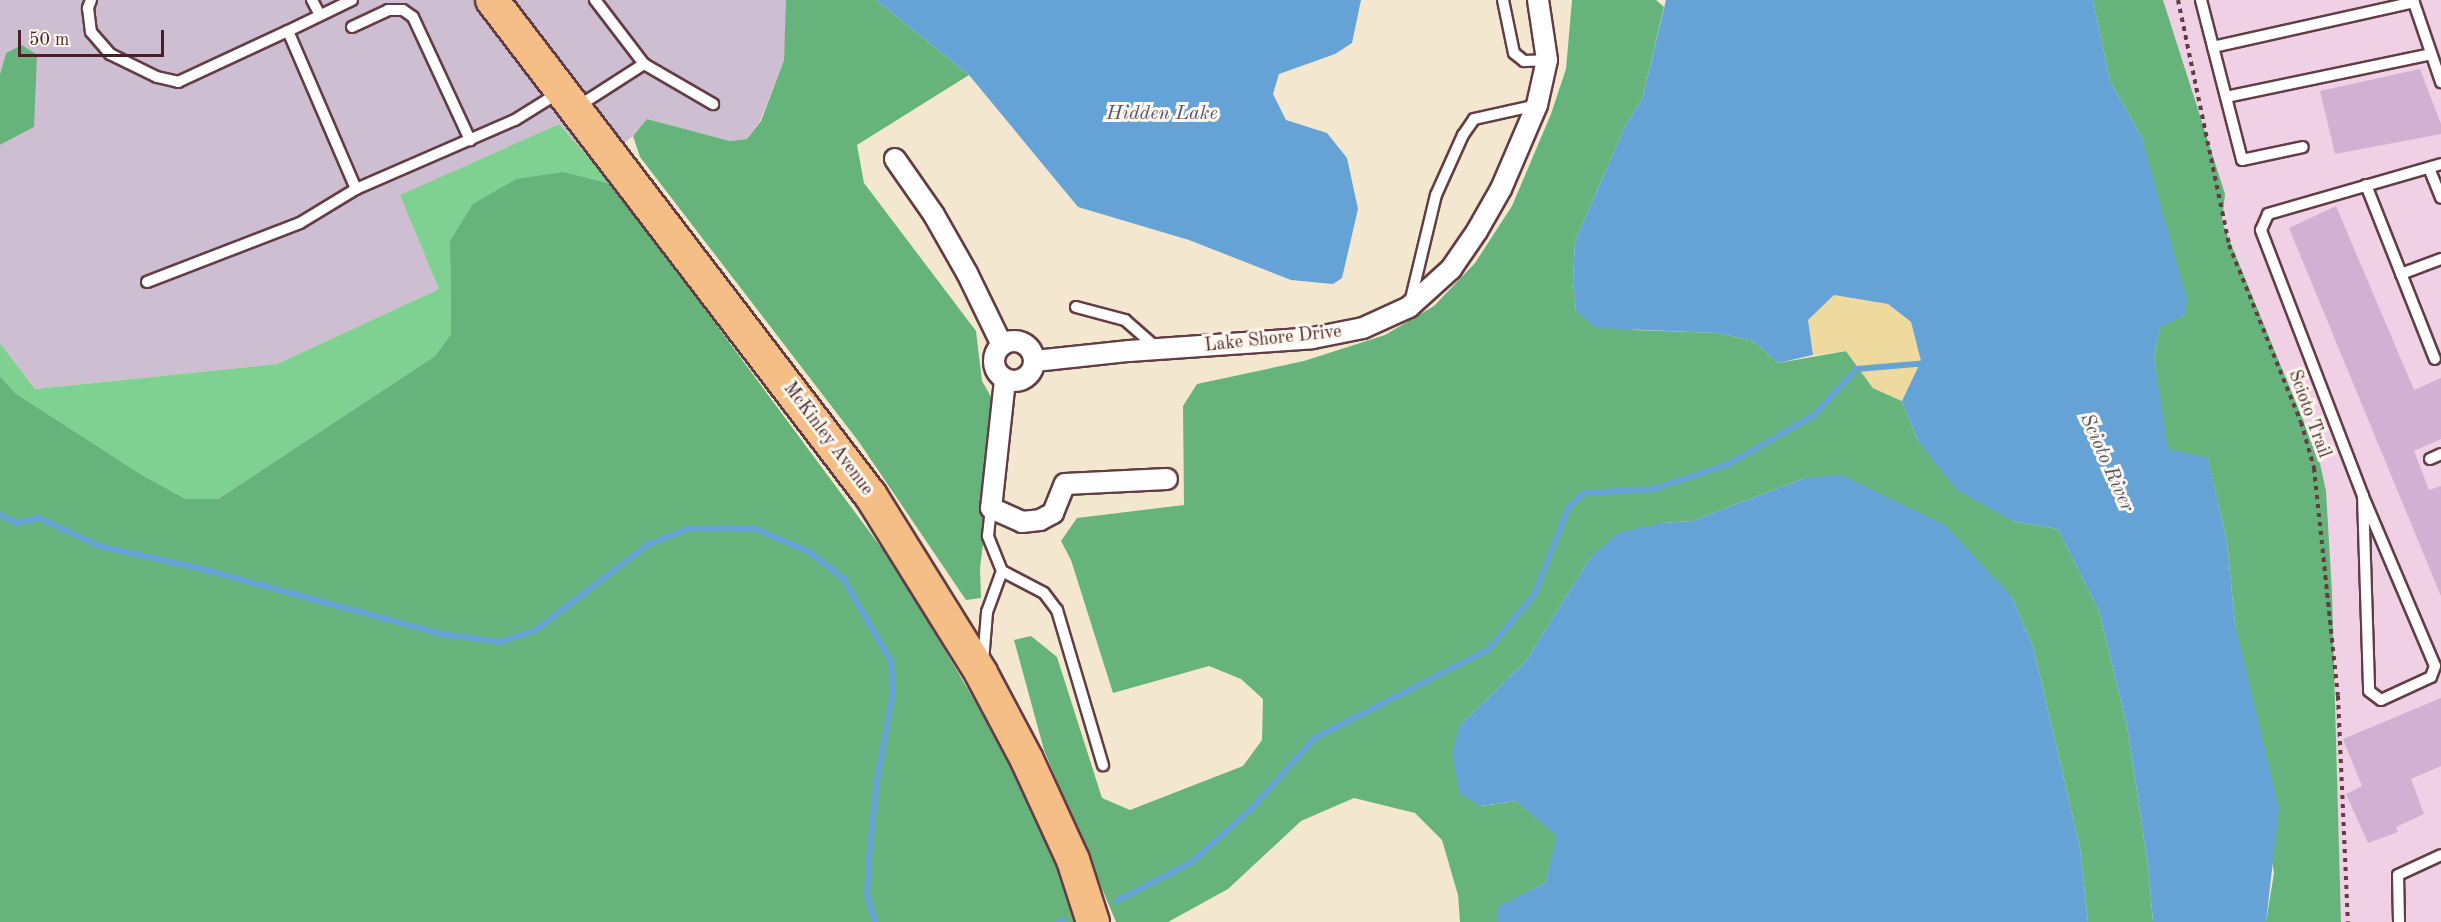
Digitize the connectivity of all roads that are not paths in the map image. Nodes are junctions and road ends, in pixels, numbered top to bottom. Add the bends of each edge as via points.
1 (91, 0) edge
2 (312, 0) edge
3 (352, 0) edge
4 (492, 0) edge
5 (595, 0) edge
6 (1503, 0) edge
7 (1538, 0) edge
8 (2201, 0) edge
9 (2414, 1) edge
10 (320, 15) junction
11 (352, 27) dead end
12 (288, 31) junction
13 (2213, 47) junction
14 (2431, 54) junction
15 (1547, 60) junction
16 (644, 64) junction
17 (2441, 82) edge
18 (2226, 97) junction
19 (568, 100) junction
20 (713, 104) dead end
21 (1537, 105) junction
22 (470, 140) junction
23 (2303, 147) dead end
24 (895, 159) dead end
25 (2441, 164) edge
26 (2429, 168) junction
27 (2366, 185) junction
28 (357, 189) junction
29 (2441, 198) edge
30 (2441, 259) edge
31 (2402, 274) junction
32 (147, 282) dead end
33 (1076, 307) dead end
34 (1409, 307) junction
35 (1002, 345) junction
36 (1158, 349) junction
37 (2435, 358) dead end
38 (1035, 362) junction
39 (1005, 380) junction
40 (2441, 454) edge
41 (2430, 459) dead end
42 (1167, 479) dead end
43 (2363, 496) junction
44 (992, 508) junction
45 (1002, 571) junction
46 (981, 673) junction
47 (1103, 765) dead end
48 (2441, 855) edge
49 (1093, 922) edge
50 (2399, 922) edge

1 - 12 lane via 91,32 110,54 157,77 178,82
2 - 10 lane
3 - 10 lane
4 - 19 main road, McKinley Avenue
5 - 16 lane
6 - 15 lane via 1514,54 1524,61
7 - 15 street, Lake Shore Drive
8 - 13 lane
9 - 13 lane
9 - 14 lane
10 - 12 lane
11 - 22 lane via 388,10 403,10 413,17
12 - 28 lane
13 - 18 lane
14 - 17 lane
14 - 18 lane
15 - 21 street, Lake Shore Drive
16 - 19 lane
16 - 20 lane
18 - 23 lane via 2242,160
19 - 22 lane
19 - 46 main road, McKinley Avenue via 871,496
21 - 34 street, Lake Shore Drive via 1501,189 1478,231 1451,269
21 - 34 lane via 1474,119 1463,135 1436,195
22 - 28 lane
24 - 35 street via 934,215
25 - 26 lane
26 - 27 lane
26 - 29 lane
27 - 31 lane
27 - 43 lane via 2268,214 2261,231
28 - 32 lane via 300,223
30 - 31 lane
31 - 37 lane
33 - 36 lane via 1125,320
34 - 36 street, Lake Shore Drive via 1363,328 1313,338
35 - 38 street via 1023,343 1034,354
35 - 39 street via 994,363
36 - 38 street, Lake Shore Drive
38 - 39 street via 1025,379
39 - 44 street
40 - 41 lane
42 - 44 street via 1065,484 1053,513 1040,520 1022,522
43 - 43 lane via 2435,666 2431,676 2381,700 2368,691
44 - 45 lane via 988,536
45 - 46 lane via 987,612
45 - 47 lane via 1044,593 1057,610
46 - 49 main road, McKinley Avenue via 1073,860
48 - 50 lane via 2398,875

